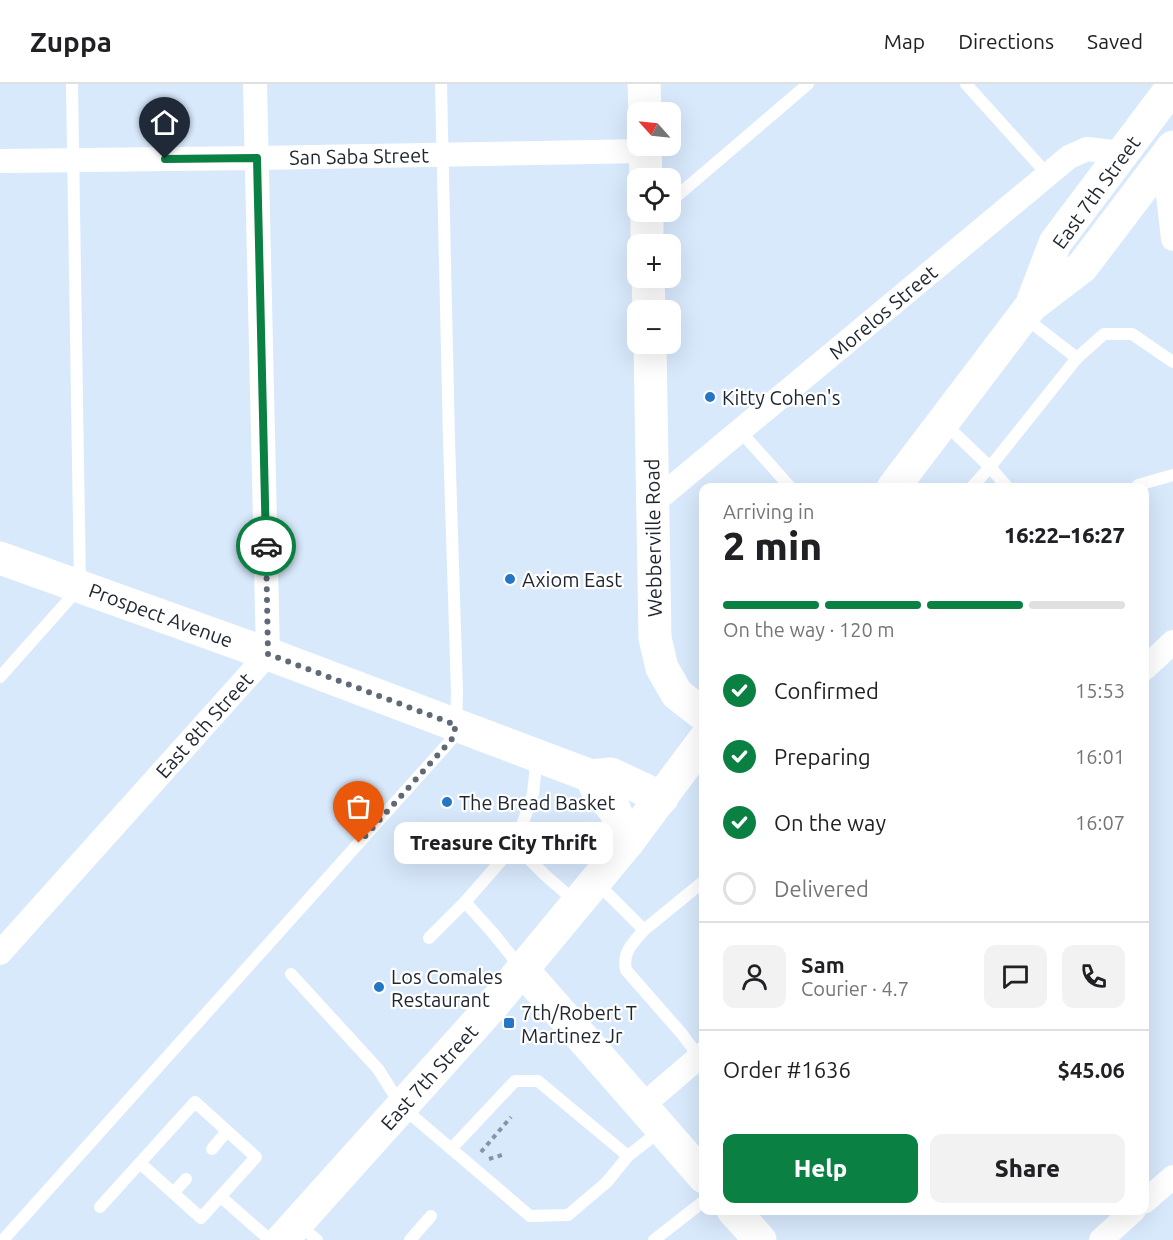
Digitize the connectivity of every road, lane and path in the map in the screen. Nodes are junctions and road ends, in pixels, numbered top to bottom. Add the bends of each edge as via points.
1 (72, 84) edge
2 (255, 84) edge
3 (441, 84) edge
4 (644, 84) edge
5 (808, 84) edge
6 (966, 84) edge
7 (1164, 90) edge
8 (645, 102) edge
9 (1123, 153) junction
10 (1169, 153) edge
11 (442, 154) junction
12 (257, 158) junction
13 (646, 158) edge
14 (73, 160) junction
15 (0, 161) edge
16 (1048, 175) junction
17 (681, 195) edge
18 (1173, 239) edge
19 (1027, 311) junction
20 (650, 354) edge
21 (1077, 358) junction
22 (1173, 362) edge
23 (943, 422) junction
24 (740, 431) junction
25 (990, 467) junction
26 (1173, 475) edge
27 (787, 483) edge
28 (897, 483) edge
29 (976, 483) edge
30 (1004, 483) edge
31 (1145, 483) edge
32 (653, 503) junction
33 (0, 558) edge
34 (80, 587) junction
35 (1173, 642) edge
36 (268, 654) junction
37 (1149, 664) edge
38 (0, 676) edge
39 (699, 711) edge
40 (456, 725) junction
41 (699, 747) edge
42 (537, 755) junction
43 (591, 776) junction
44 (662, 798) junction
45 (628, 842) junction
46 (515, 845) junction
47 (699, 885) edge
48 (586, 892) junction
49 (465, 902) junction
50 (644, 930) junction
51 (429, 938) dead end
52 (0, 953) edge
53 (522, 969) junction
54 (291, 974) dead end
55 (699, 1053) edge
56 (699, 1058) edge
57 (499, 1097) junction
58 (402, 1107) junction
59 (652, 1118) junction
60 (227, 1131) junction
61 (212, 1149) dead end
62 (452, 1149) junction
63 (505, 1154) dead end
64 (628, 1156) junction
65 (140, 1163) junction
66 (699, 1171) edge
67 (1173, 1177) edge
68 (186, 1179) dead end
69 (173, 1193) junction
70 (221, 1197) junction
71 (1149, 1198) edge
72 (699, 1205) edge
73 (100, 1207) dead end
74 (738, 1215) edge
75 (1128, 1215) edge
76 (431, 1216) dead end
77 (292, 1236) edge
78 (3, 1240) edge
79 (410, 1240) edge
80 (654, 1240) edge
81 (760, 1240) edge
82 (1101, 1240) edge

1 - 14 lane
2 - 12 street, East 8th Street
3 - 11 lane
4 - 8 street
5 - 17 lane
6 - 16 lane
7 - 9 street, East 7th Street
9 - 16 street, Morelos Street via 1087,149 1069,157
9 - 19 street, East 7th Street via 1055,243
10 - 18 street
10 - 19 street, East 7th Street via 1082,267
11 - 12 street, San Saba Street
11 - 13 street, San Saba Street
11 - 40 lane
12 - 14 street, San Saba Street
12 - 36 street, East 8th Street
14 - 15 street, San Saba Street
14 - 34 lane
16 - 24 street, Morelos Street
19 - 21 lane
19 - 23 street, East 7th Street
20 - 32 street, Webberville Road
21 - 22 lane via 1104,334 1132,334
21 - 25 lane
23 - 25 lane
23 - 28 street, East 7th Street
24 - 27 lane
24 - 32 street, Morelos Street
25 - 29 lane
25 - 30 lane
26 - 31 lane
32 - 39 street, Webberville Road via 655,638 662,668 677,694
33 - 34 street, Prospect Avenue
34 - 36 street, Prospect Avenue
34 - 38 lane
35 - 37 street
36 - 40 street, Prospect Avenue
36 - 52 street, East 8th Street
40 - 42 street, Prospect Avenue
40 - 78 lane via 452,739
41 - 44 street, East 7th Street
42 - 43 street, Prospect Avenue
42 - 46 lane via 533,794
43 - 44 street, Prospect Avenue via 611,774
43 - 45 street via 598,792 614,809
44 - 45 street, East 7th Street
45 - 48 street, East 7th Street
46 - 48 lane via 544,875
46 - 49 lane
47 - 50 lane
48 - 50 lane
48 - 53 street, East 7th Street
49 - 51 lane
49 - 53 lane
50 - 55 lane via 627,951 626,970
53 - 58 street, East 7th Street
53 - 59 street
54 - 58 lane via 378,1069
56 - 59 street
57 - 62 lane
57 - 63 path via 513,1114 480,1154 487,1160
57 - 64 lane via 515,1081 538,1081
58 - 62 lane
58 - 77 street, East 7th Street
59 - 64 lane
59 - 66 street
60 - 61 lane
60 - 65 lane via 195,1102
60 - 70 lane via 256,1157
62 - 64 lane via 530,1216 568,1215 607,1182
65 - 69 lane
65 - 73 lane
67 - 71 street
68 - 69 lane
69 - 70 lane via 201,1218
70 - 77 lane
72 - 80 lane
74 - 81 street
75 - 82 street
76 - 79 lane

